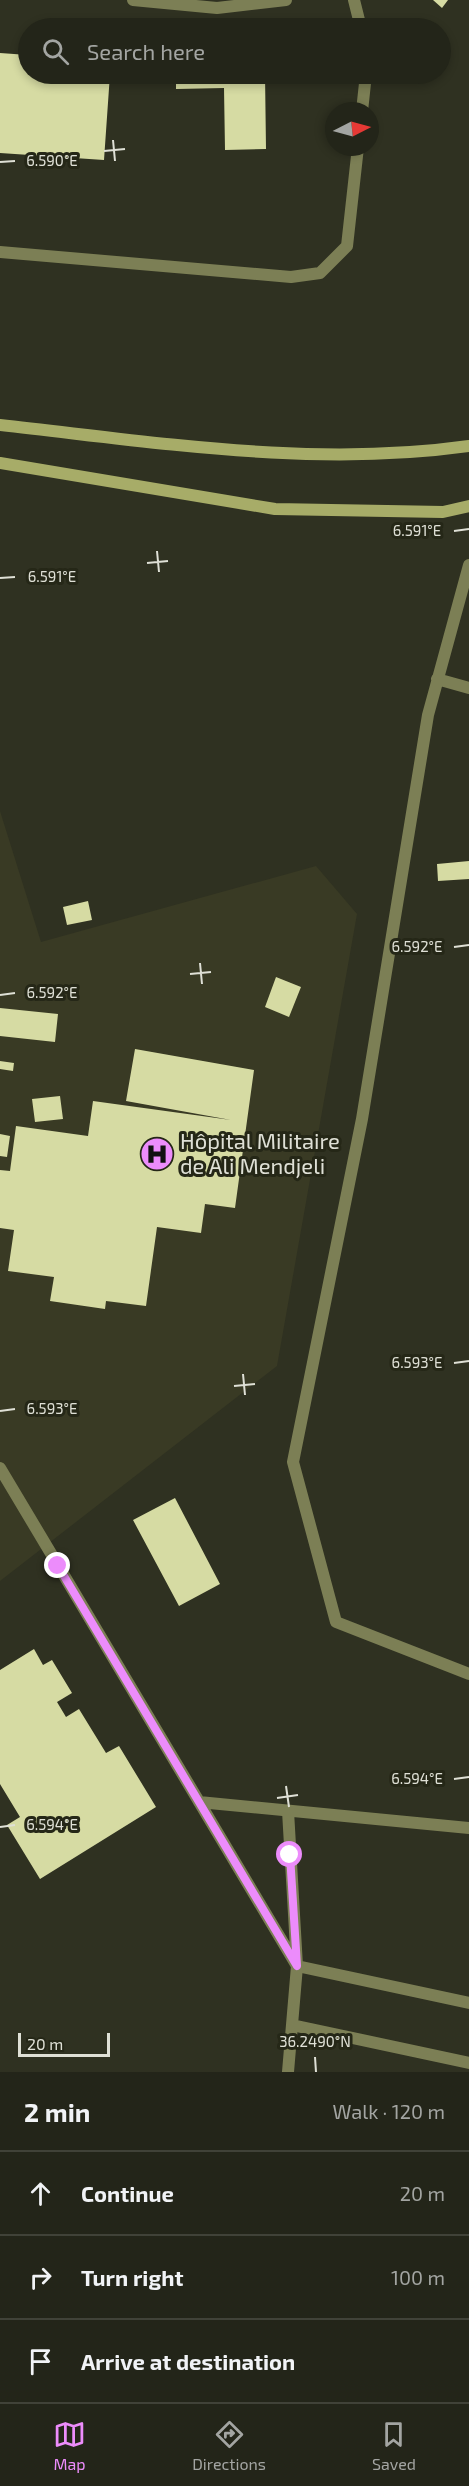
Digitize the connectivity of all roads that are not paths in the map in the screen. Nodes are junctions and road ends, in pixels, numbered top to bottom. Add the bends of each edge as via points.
1 (133, 0) edge
2 (286, 0) edge
3 (354, 0) edge
4 (358, 18) edge
5 (365, 84) edge
6 (363, 102) edge
7 (357, 156) edge
8 (0, 252) edge
9 (0, 425) edge
10 (469, 446) edge
11 (0, 463) edge
12 (469, 506) edge
13 (469, 565) edge
14 (437, 679) junction
15 (469, 688) edge
16 (0, 1468) edge
17 (469, 1674) edge
18 (199, 1802) junction
19 (288, 1810) junction
20 (469, 1828) edge
21 (297, 1966) junction
22 (469, 2003) edge
23 (292, 2025) junction
24 (469, 2063) edge
25 (288, 2072) edge

1 - 2 lane via 217,8
3 - 4 lane
5 - 6 lane
7 - 8 lane via 347,246 320,273 291,277
9 - 10 main road via 256,453 362,455
11 - 12 main road via 275,509 443,512
13 - 14 lane
14 - 15 lane
14 - 17 lane via 362,1119 293,1462 336,1622
16 - 18 lane
18 - 19 lane
18 - 21 lane
19 - 20 lane
19 - 21 lane
21 - 22 lane
21 - 23 lane
23 - 24 lane
23 - 25 lane

